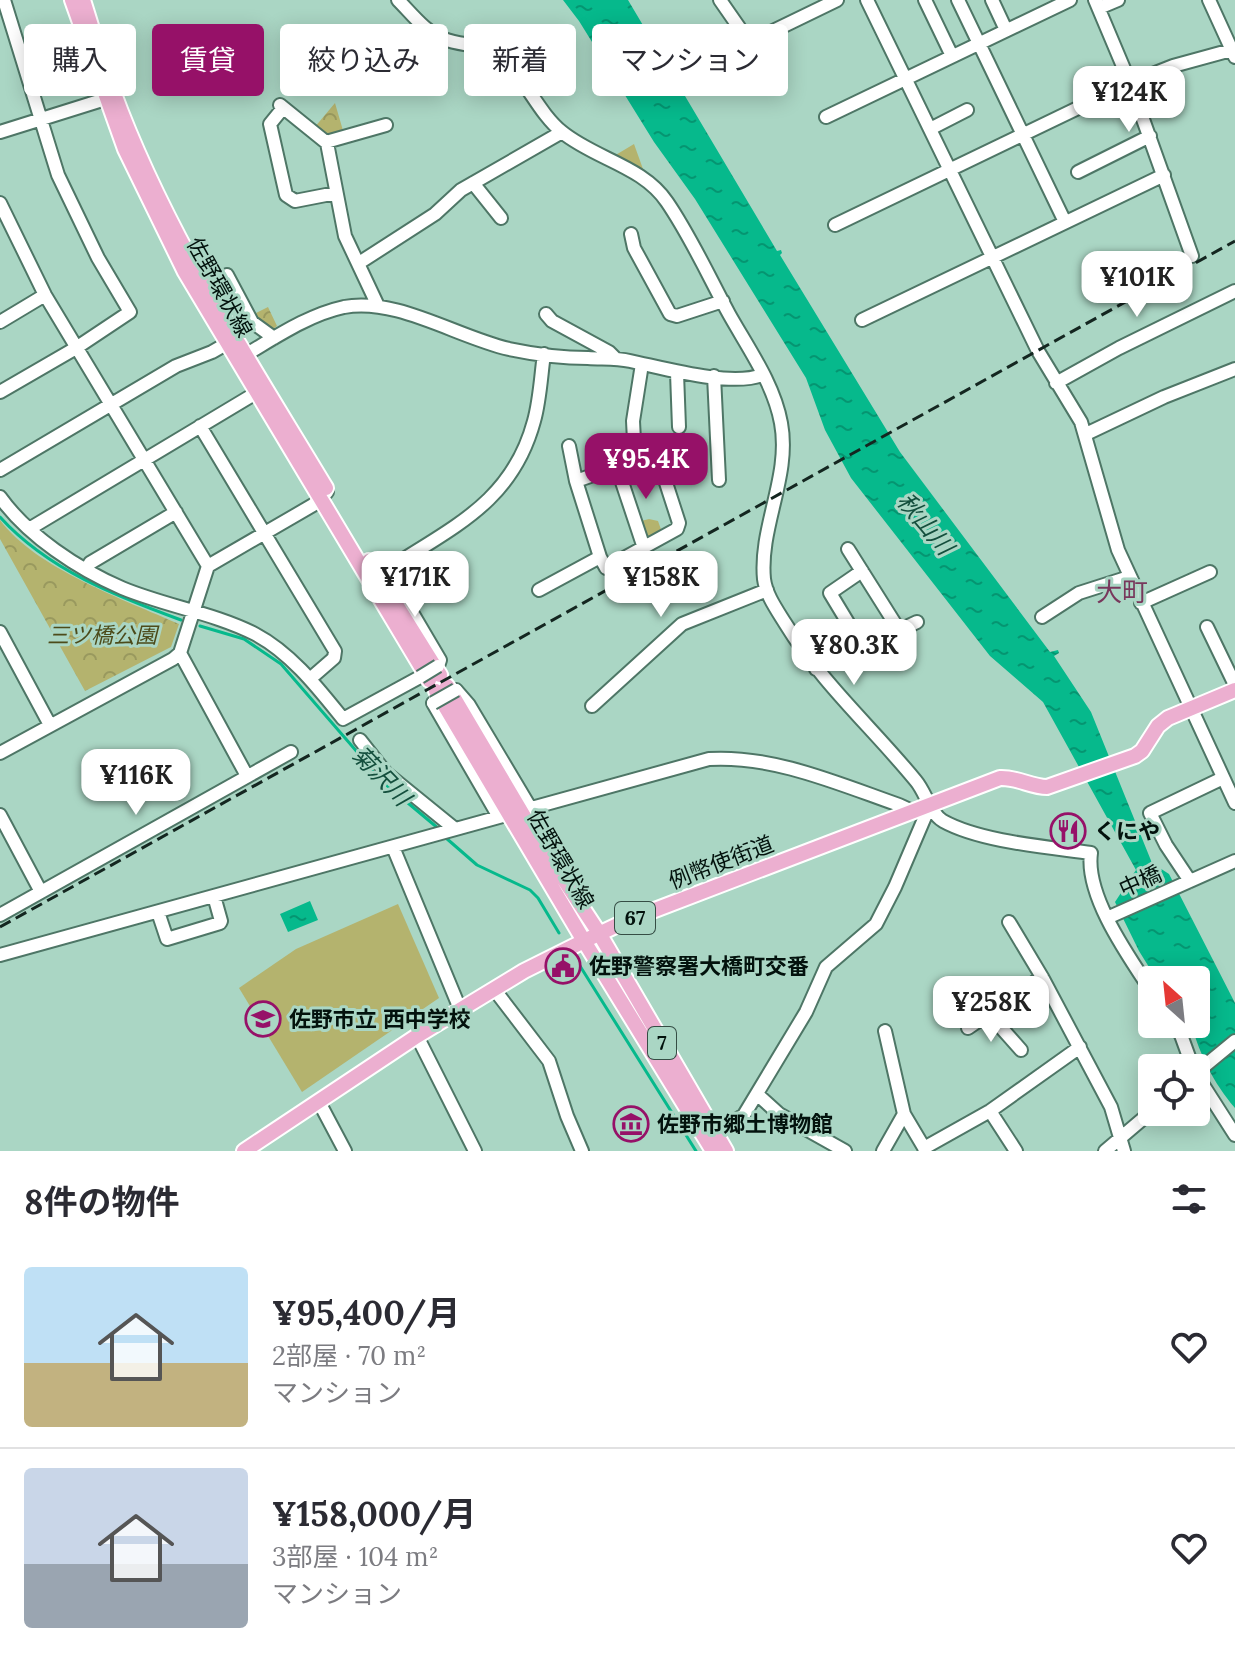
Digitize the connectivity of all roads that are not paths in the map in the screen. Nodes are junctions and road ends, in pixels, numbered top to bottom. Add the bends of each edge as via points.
1 (4, 0) edge
2 (72, 0) edge
3 (83, 0) edge
4 (398, 0) edge
5 (720, 0) edge
6 (837, 0) edge
7 (867, 0) edge
8 (925, 0) edge
9 (958, 0) edge
10 (992, 0) edge
11 (1070, 0) edge
12 (1118, 0) edge
13 (1209, 0) edge
14 (1097, 4) edge
15 (1006, 30) junction
16 (979, 43) junction
17 (1234, 52) edge
18 (952, 56) junction
19 (905, 79) junction
20 (1130, 83) junction
21 (110, 97) junction
22 (967, 110) dead end
23 (826, 117) dead end
24 (39, 120) junction
25 (386, 125) dead end
26 (930, 129) junction
27 (0, 132) edge
28 (562, 132) junction
29 (1023, 135) junction
30 (1150, 136) junction
31 (326, 142) junction
32 (950, 170) junction
33 (1078, 172) dead end
34 (1164, 175) junction
35 (473, 183) junction
36 (336, 193) junction
37 (0, 203) edge
38 (501, 218) dead end
39 (1065, 222) junction
40 (835, 225) dead end
41 (631, 234) dead end
42 (993, 256) junction
43 (1192, 256) dead end
44 (359, 263) junction
45 (227, 275) dead end
46 (1235, 291) edge
47 (45, 295) junction
48 (723, 301) junction
49 (378, 306) junction
50 (546, 314) dead end
51 (862, 320) dead end
52 (0, 322) edge
53 (274, 338) junction
54 (231, 341) junction
55 (76, 348) junction
56 (544, 354) junction
57 (241, 357) junction
58 (615, 358) junction
59 (642, 364) junction
60 (1235, 369) edge
61 (677, 373) junction
62 (762, 375) junction
63 (714, 376) junction
64 (1056, 383) junction
65 (0, 392) edge
66 (256, 393) junction
67 (111, 404) junction
68 (200, 426) junction
69 (679, 427) dead end
70 (1086, 434) junction
71 (569, 446) dead end
72 (144, 460) junction
73 (635, 460) junction
74 (617, 467) junction
75 (0, 470) edge
76 (719, 480) dead end
77 (576, 481) junction
78 (324, 495) junction
79 (0, 497) edge
80 (176, 512) junction
81 (29, 529) junction
82 (265, 534) junction
83 (644, 548) junction
84 (848, 549) dead end
85 (600, 557) junction
86 (208, 566) junction
87 (87, 568) junction
88 (862, 571) junction
89 (1210, 572) dead end
90 (1129, 577) junction
91 (539, 590) dead end
92 (767, 590) junction
93 (1141, 603) junction
94 (194, 612) junction
95 (1042, 617) dead end
96 (917, 622) dead end
97 (1207, 627) dead end
98 (899, 630) junction
99 (0, 632) edge
100 (862, 646) junction
101 (180, 653) junction
102 (816, 669) junction
103 (311, 678) junction
104 (438, 683) junction
105 (1235, 688) edge
106 (592, 706) dead end
107 (1190, 709) junction
108 (50, 725) junction
109 (360, 740) dead end
110 (291, 752) dead end
111 (0, 753) edge
112 (247, 776) junction
113 (1223, 778) junction
114 (1235, 803) edge
115 (930, 805) junction
116 (912, 811) junction
117 (516, 813) junction
118 (0, 815) edge
119 (453, 830) junction
120 (393, 847) junction
121 (1235, 861) edge
122 (1187, 882) junction
123 (41, 892) junction
124 (214, 896) junction
125 (158, 912) junction
126 (0, 915) edge
127 (1110, 917) junction
128 (1009, 922) dead end
129 (599, 933) junction
130 (584, 941) junction
131 (0, 955) edge
132 (1138, 970) edge
133 (1042, 977) junction
134 (494, 989) junction
135 (460, 1009) junction
136 (989, 1014) junction
137 (968, 1028) dead end
138 (885, 1031) dead end
139 (417, 1036) junction
140 (1235, 1041) edge
141 (1080, 1047) junction
142 (1021, 1050) dead end
143 (1210, 1060) edge
144 (1210, 1094) edge
145 (758, 1095) junction
146 (319, 1102) junction
147 (990, 1111) junction
148 (904, 1114) junction
149 (1138, 1123) edge
150 (1235, 1135) edge
151 (1121, 1137) junction
152 (712, 1141) edge
153 (925, 1149) edge
154 (244, 1151) edge
155 (345, 1151) edge
156 (475, 1151) edge
157 (582, 1151) edge
158 (726, 1151) edge
159 (845, 1151) edge
160 (883, 1151) edge
161 (1016, 1151) edge
162 (1105, 1151) edge
163 (1124, 1151) edge

1 - 24 street
2 - 21 main road, 佐野環状線
3 - 21 main road, 佐野環状線
4 - 28 street via 443,39 496,54
5 - 6 street via 752,46
7 - 19 street
8 - 18 street
9 - 16 street
10 - 15 street
11 - 15 street
12 - 14 street
13 - 17 street
14 - 20 street
15 - 16 street
16 - 18 street
16 - 29 street
17 - 20 street via 1173,66
18 - 19 street
19 - 23 street
19 - 26 street
20 - 29 street
20 - 30 street
21 - 24 street
21 - 54 main road, 佐野環状線
22 - 26 street
24 - 27 street
24 - 55 street via 70,206 130,312
25 - 31 street
26 - 32 street
28 - 35 street
28 - 48 street via 639,175 660,193
29 - 32 street
29 - 39 street
30 - 33 street
30 - 34 street
31 - 36 street
31 - 36 street via 282,106 272,118 286,195 295,201
32 - 40 street
32 - 42 street
34 - 39 street
34 - 43 street
35 - 38 street
35 - 44 street
36 - 44 street via 345,236
37 - 47 street
39 - 42 street
41 - 48 street via 670,314
42 - 51 street
42 - 64 street
44 - 49 street
45 - 53 street via 252,322
46 - 64 street
47 - 52 street
47 - 55 street
48 - 62 street
49 - 53 street via 341,308
49 - 56 street via 490,345
50 - 58 street
53 - 57 street
54 - 57 main road, 佐野環状線
54 - 67 street
55 - 65 street
55 - 67 street
56 - 58 street
56 - 104 street via 535,419 505,485 485,505 387,570 440,660
57 - 66 main road, 佐野環状線
57 - 78 main road, 佐野環状線
58 - 59 street
59 - 61 street
59 - 73 street via 633,421
60 - 70 street
61 - 63 street
61 - 69 street
62 - 63 street
62 - 92 street via 781,423 783,456 765,563
63 - 76 street
64 - 70 street
66 - 68 street
66 - 78 main road, 佐野環状線
67 - 72 street
67 - 75 street
68 - 72 street
68 - 82 street
70 - 90 street
71 - 77 street
72 - 80 street
72 - 81 street
73 - 74 street
73 - 83 street via 657,455 679,523
74 - 77 street
74 - 83 street
77 - 85 street
78 - 82 street
78 - 104 main road, 佐野環状線
79 - 81 street
80 - 86 street
80 - 87 street
81 - 87 street
82 - 86 street
82 - 103 street via 335,651
83 - 85 street via 606,568
84 - 88 street
85 - 91 street
86 - 94 street
87 - 94 street via 121,588
88 - 98 street
88 - 100 street via 830,593
89 - 93 street
90 - 93 street
90 - 95 street via 1079,593
92 - 102 street
92 - 106 street via 682,624
93 - 107 street
94 - 101 street
94 - 103 street via 258,635
96 - 98 street
97 - 105 street
98 - 100 street
99 - 108 street
100 - 102 street
101 - 108 street
101 - 112 street
102 - 115 street via 901,763
103 - 104 street via 343,719
104 - 117 street
104 - 117 main road, 佐野環状線
104 - 117 street via 469,705
105 - 107 main road, 例幣使街道 / 67
107 - 113 street
107 - 115 main road, 例幣使街道 / 67 via 1162,722 1142,751 1127,760 1037,787 1000,778
108 - 111 street
109 - 119 street via 386,773
110 - 112 street
112 - 123 street
113 - 114 street
113 - 122 street via 1150,813
115 - 116 main road, 例幣使街道 / 67
115 - 127 street via 944,821 986,836 1091,853 1091,873
115 - 145 street via 876,924 826,967
116 - 117 street via 811,775 736,757 709,759
116 - 129 main road, 例幣使街道 / 67
117 - 119 street
117 - 129 main road, 佐野環状線
117 - 130 main road, 佐野環状線
118 - 123 street
119 - 120 street
120 - 124 street
120 - 135 street
121 - 122 street, 中橋
122 - 127 street, 中橋
123 - 126 street
124 - 125 street
124 - 125 street via 220,923 167,939
125 - 131 street
127 - 132 street via 1112,930
128 - 133 street
129 - 130 main road, 例幣使街道 / 67
129 - 152 main road, 7
130 - 134 main road, 例幣使街道 / 67
130 - 152 main road, 7
133 - 136 street
133 - 141 street
134 - 135 main road, 例幣使街道 / 67
134 - 157 street via 549,1061
135 - 139 main road, 例幣使街道 / 67
136 - 137 street
136 - 142 street
138 - 148 street
139 - 146 main road, 例幣使街道 / 67
139 - 156 street
140 - 143 street
141 - 147 street
141 - 151 street
144 - 150 street
145 - 152 street via 744,1115
145 - 159 street via 779,1114
146 - 154 main road, 例幣使街道 / 67
146 - 155 street
147 - 153 street
147 - 161 street
148 - 153 street
148 - 160 street
149 - 151 street
151 - 162 street
151 - 163 street
152 - 158 main road, 7

